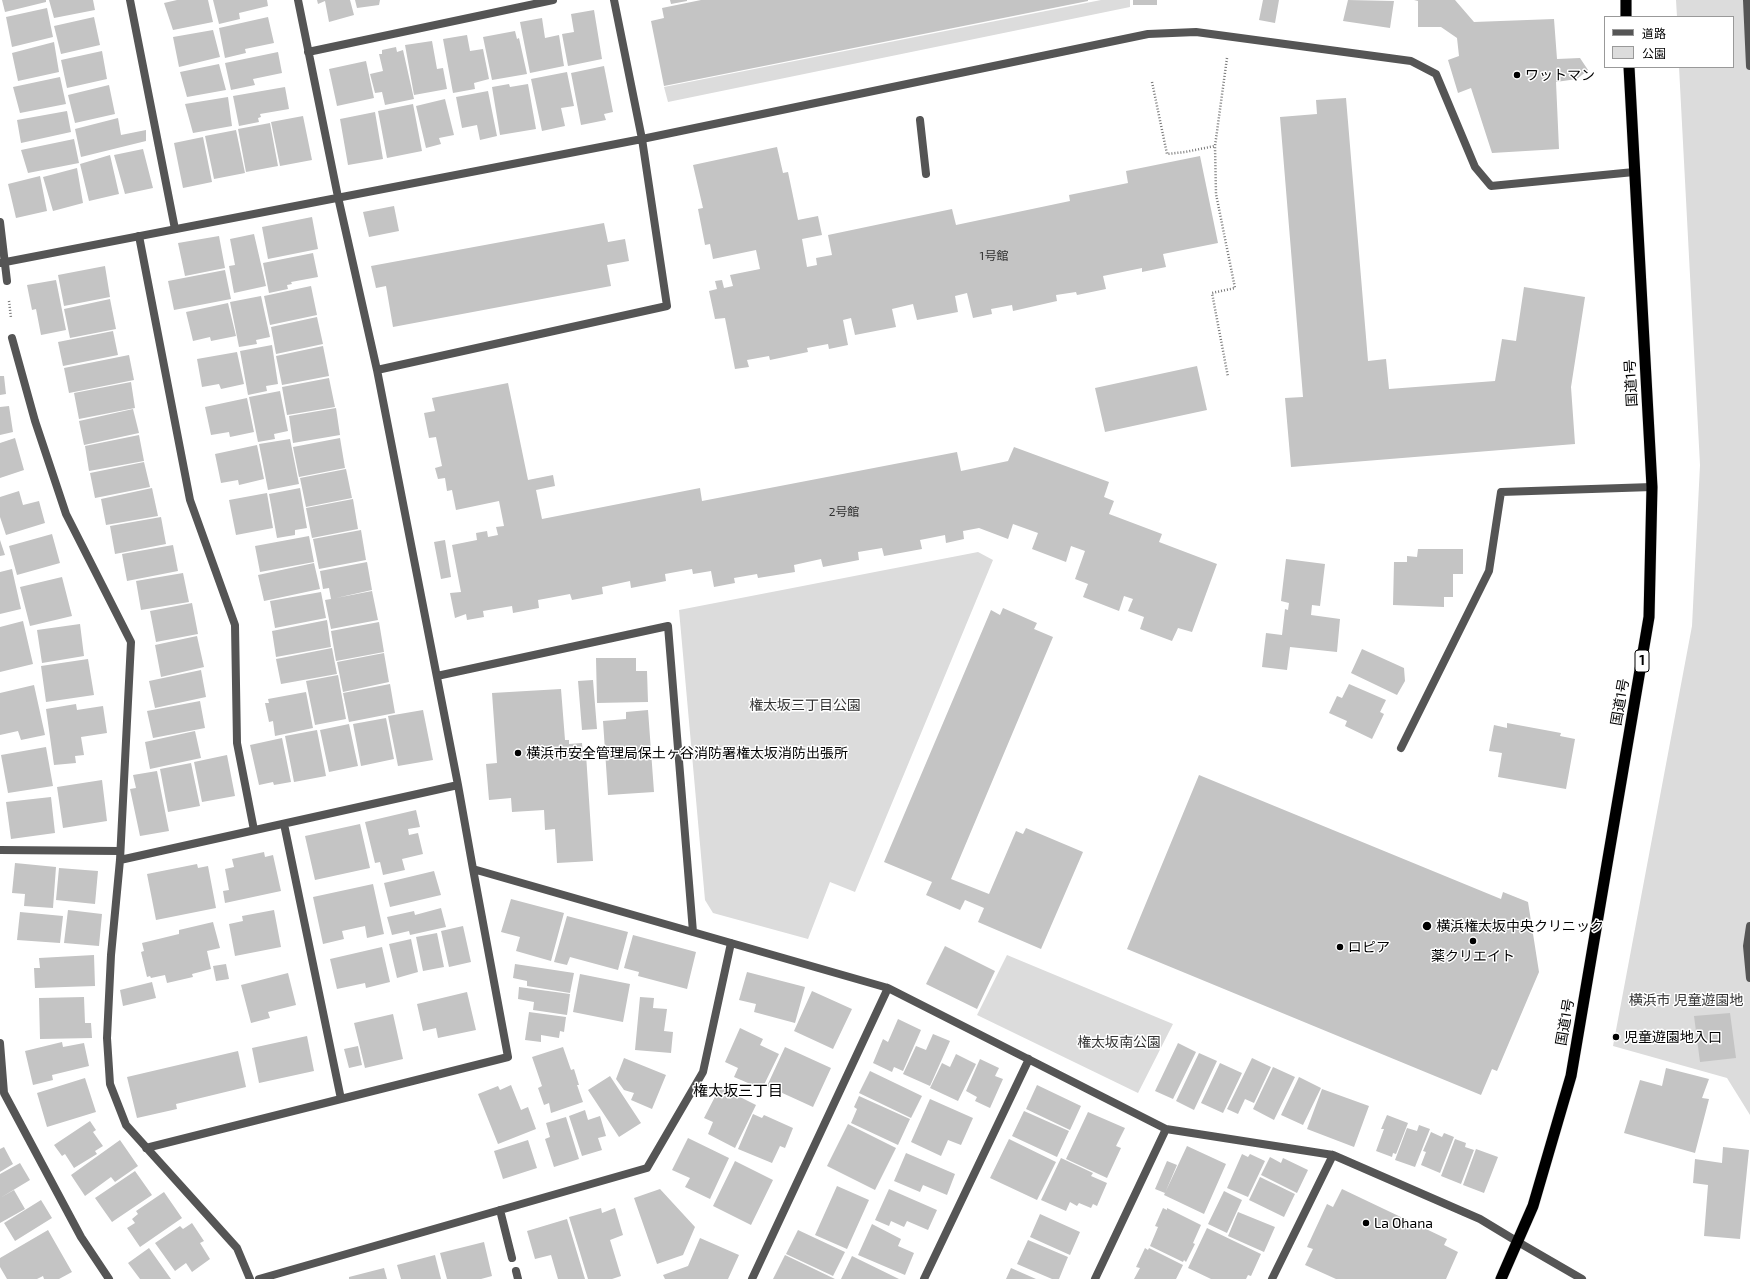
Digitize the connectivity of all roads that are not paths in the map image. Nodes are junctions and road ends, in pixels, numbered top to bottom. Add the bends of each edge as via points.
1 (130, 0) edge
2 (298, 0) edge
3 (552, 0) edge
4 (614, 0) edge
5 (1626, 0) edge
6 (1747, 0) edge
7 (1626, 16) edge
8 (308, 52) junction
9 (1750, 66) edge
10 (1629, 68) edge
11 (920, 120) dead end
12 (642, 139) junction
13 (1634, 172) junction
14 (926, 174) dead end
15 (338, 197) junction
16 (0, 222) edge
17 (175, 229) junction
18 (139, 236) junction
19 (3, 262) edge
20 (7, 281) road end
21 (12, 338) road end
22 (376, 370) junction
23 (1652, 487) junction
24 (437, 676) junction
25 (1401, 748) dead end
26 (458, 785) junction
27 (284, 824) junction
28 (254, 830) junction
29 (0, 850) edge
30 (120, 851) junction
31 (120, 860) junction
32 (473, 869) junction
33 (1750, 926) edge
34 (693, 932) junction
35 (731, 943) junction
36 (1750, 978) edge
37 (888, 988) junction
38 (0, 1043) edge
39 (1029, 1059) junction
40 (341, 1099) junction
41 (1166, 1128) junction
42 (146, 1148) junction
43 (1333, 1155) junction
44 (500, 1210) junction
45 (1518, 1242) junction
46 (512, 1258) dead end
47 (109, 1279) edge
48 (250, 1279) edge
49 (259, 1279) edge
50 (752, 1279) edge
51 (924, 1279) edge
52 (1095, 1279) edge
53 (1272, 1279) edge
54 (1501, 1279) edge
55 (1582, 1279) edge

1 - 17 street
2 - 8 street
3 - 8 street
4 - 12 street
5 - 7 highway
6 - 9 street
8 - 15 street
10 - 13 highway, 国道1号 / 1
11 - 14 street
12 - 13 street via 1148,34 1196,32 1411,62 1436,74 1475,167 1491,186
12 - 15 street
12 - 22 street via 667,306
13 - 23 highway, 国道1号 / 1
15 - 17 street
15 - 22 street
16 - 19 street
17 - 18 street
18 - 19 street
18 - 28 street via 190,500 235,625 237,743
19 - 20 street
21 - 30 street via 35,421 66,514 131,642
22 - 24 street
23 - 25 street via 1501,492 1489,571
23 - 45 highway, 国道1号 / 1 via 1649,617 1572,1068 1533,1206
24 - 26 street
24 - 34 street via 668,626
26 - 27 street
26 - 32 street
27 - 28 street
27 - 40 street
28 - 31 street
29 - 30 street
30 - 31 street
31 - 42 street via 107,1038 110,1084 126,1125
32 - 34 street
32 - 40 street via 508,1057
33 - 36 street via 1747,946
34 - 35 street
35 - 37 street
35 - 44 street via 703,1072 647,1168
37 - 39 street
37 - 50 street
38 - 47 street via 4,1093 81,1237
39 - 41 street
39 - 51 street
40 - 42 street
41 - 43 street
41 - 52 street
42 - 48 street via 237,1248
43 - 45 street via 1480,1219
43 - 53 street
44 - 46 street
44 - 49 street
45 - 54 highway, 国道1号 / 1
45 - 55 street

